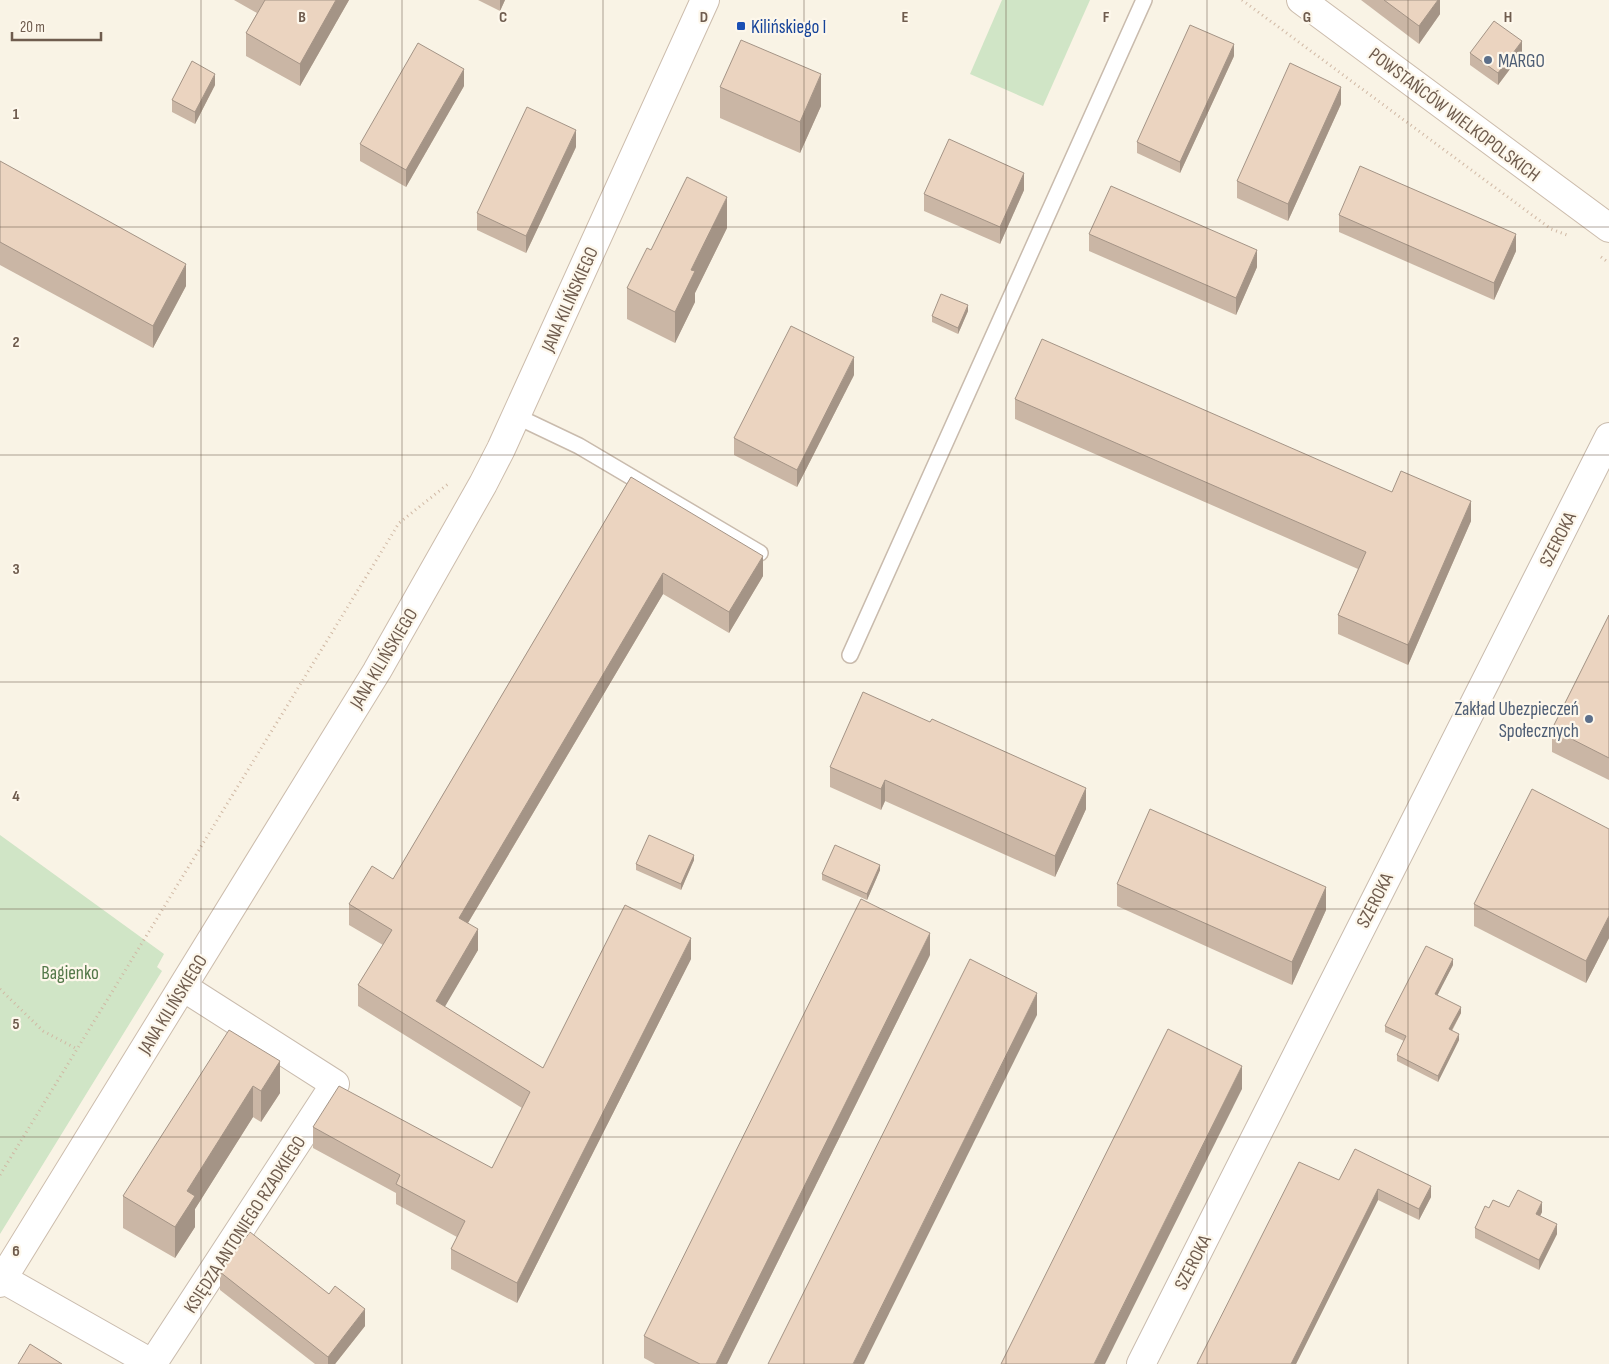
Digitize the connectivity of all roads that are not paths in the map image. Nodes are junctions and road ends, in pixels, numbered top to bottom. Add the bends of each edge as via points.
1 (705, 0) edge
2 (1144, 0) edge
3 (1301, 0) edge
4 (1609, 228) edge
5 (516, 416) junction
6 (1609, 437) edge
7 (760, 553) edge
8 (850, 655) dead end
9 (184, 987) junction
10 (1, 1281) edge
11 (153, 1364) edge
12 (1141, 1364) edge

1 - 5 street, JANA KILIŃSKIEGO
2 - 8 lane
3 - 4 street, POWSTAŃCÓW WIELKOPOLSKICH
5 - 7 lane via 579,446
5 - 9 street, JANA KILIŃSKIEGO via 483,484 377,671
6 - 12 street, SZEROKA
9 - 10 street, JANA KILIŃSKIEGO
9 - 11 street, KSIĘDZA ANTONIEGO RZADKIEGO via 335,1084
10 - 11 street

